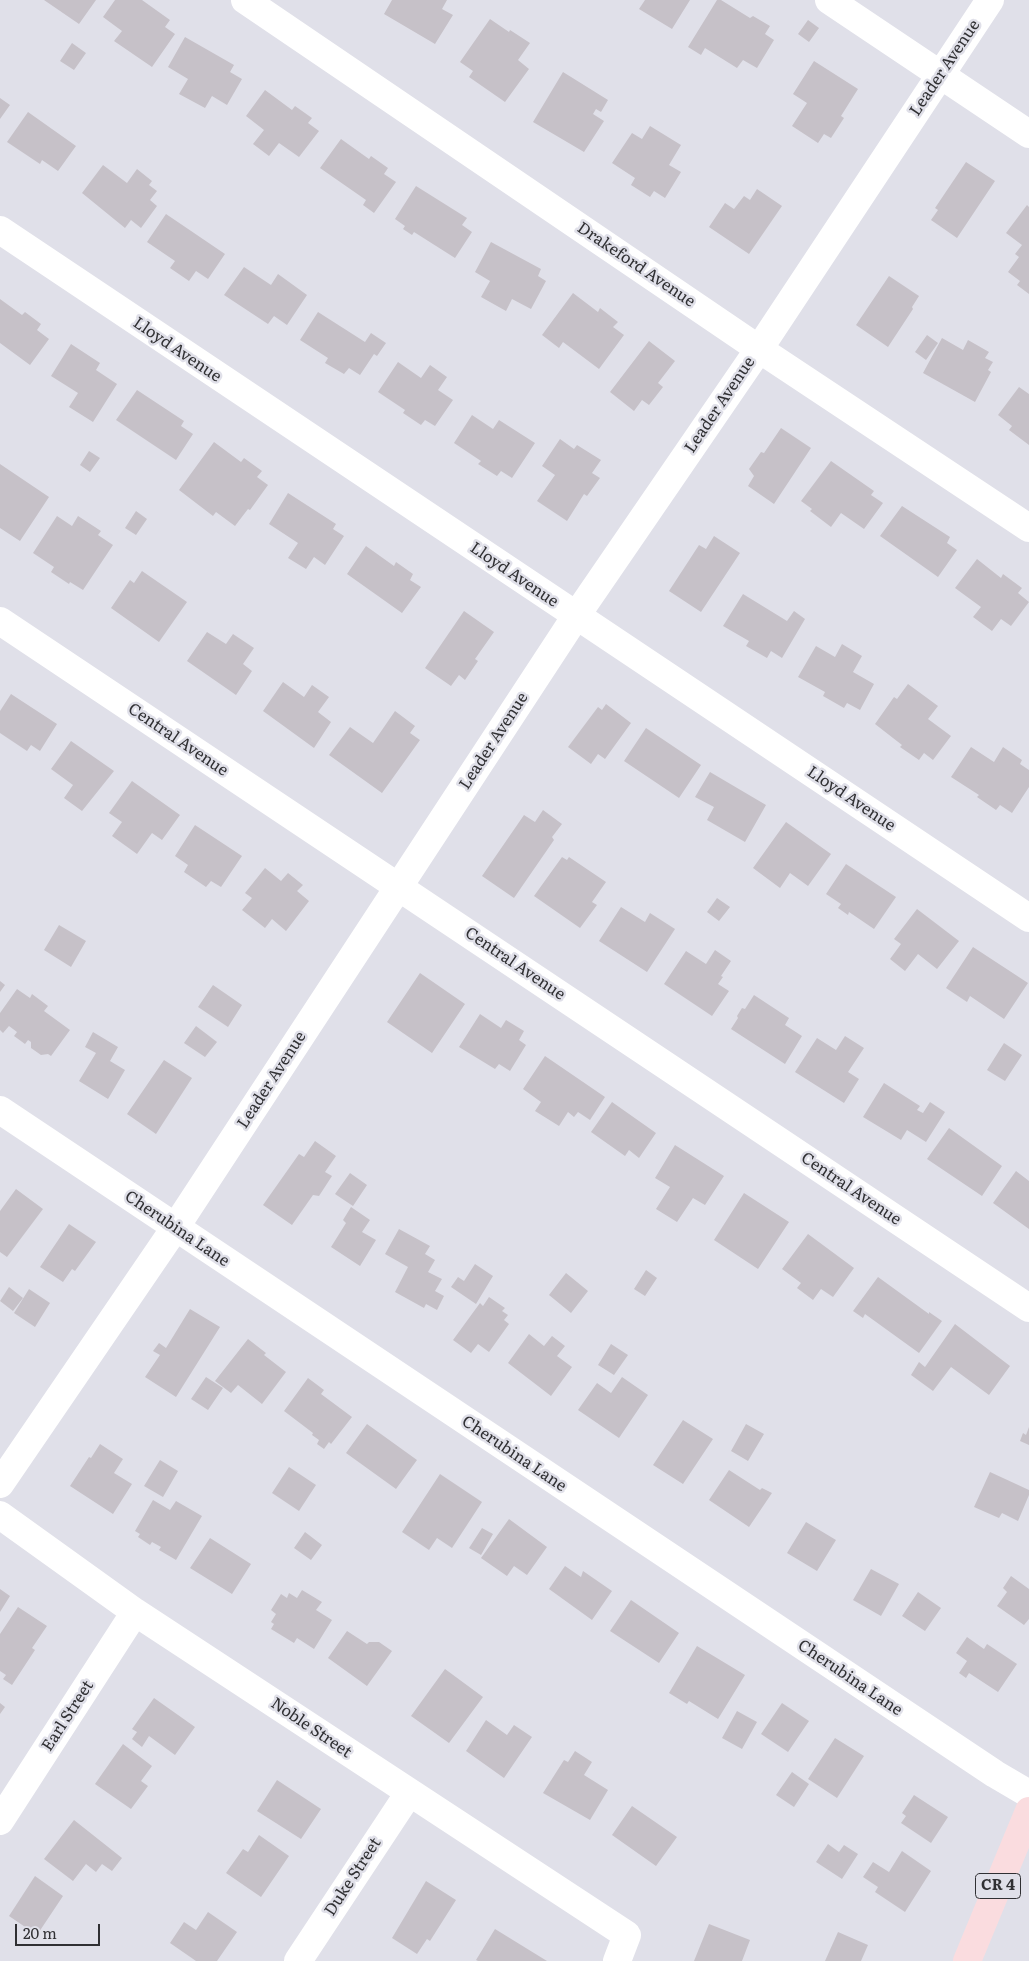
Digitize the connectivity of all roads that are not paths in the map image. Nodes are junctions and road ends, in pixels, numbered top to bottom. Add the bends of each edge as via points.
1 (245, 0) edge
2 (829, 0) edge
3 (990, 0) edge
4 (940, 74) junction
5 (1029, 134) edge
6 (0, 230) edge
7 (759, 349) junction
8 (1029, 528) edge
9 (576, 616) junction
10 (0, 621) edge
11 (399, 887) junction
12 (1029, 918) edge
13 (0, 1110) edge
14 (175, 1228) junction
15 (1029, 1308) edge
16 (0, 1484) edge
17 (0, 1515) edge
18 (136, 1612) junction
19 (409, 1793) junction
20 (1029, 1794) edge
21 (1029, 1811) edge
22 (0, 1820) edge
23 (298, 1961) edge
24 (617, 1961) edge
25 (967, 1961) edge

1 - 7 street, Drakeford Avenue
2 - 4 street
3 - 4 street, Leader Avenue
4 - 5 street
4 - 7 street, Leader Avenue
6 - 9 street, Lloyd Avenue
7 - 8 street, Drakeford Avenue
7 - 9 street, Leader Avenue
9 - 11 street, Leader Avenue
9 - 12 street, Lloyd Avenue
10 - 11 street, Central Avenue
11 - 14 street, Leader Avenue
11 - 15 street, Central Avenue
13 - 14 street, Cherubina Lane
14 - 16 street, Leader Avenue
14 - 20 street, Cherubina Lane via 994,1774
17 - 18 street, Noble Street
18 - 19 street, Noble Street
18 - 22 street, Earl Street
19 - 23 street, Duke Street
19 - 24 street, Noble Street via 627,1935
21 - 25 main road, CR 4

